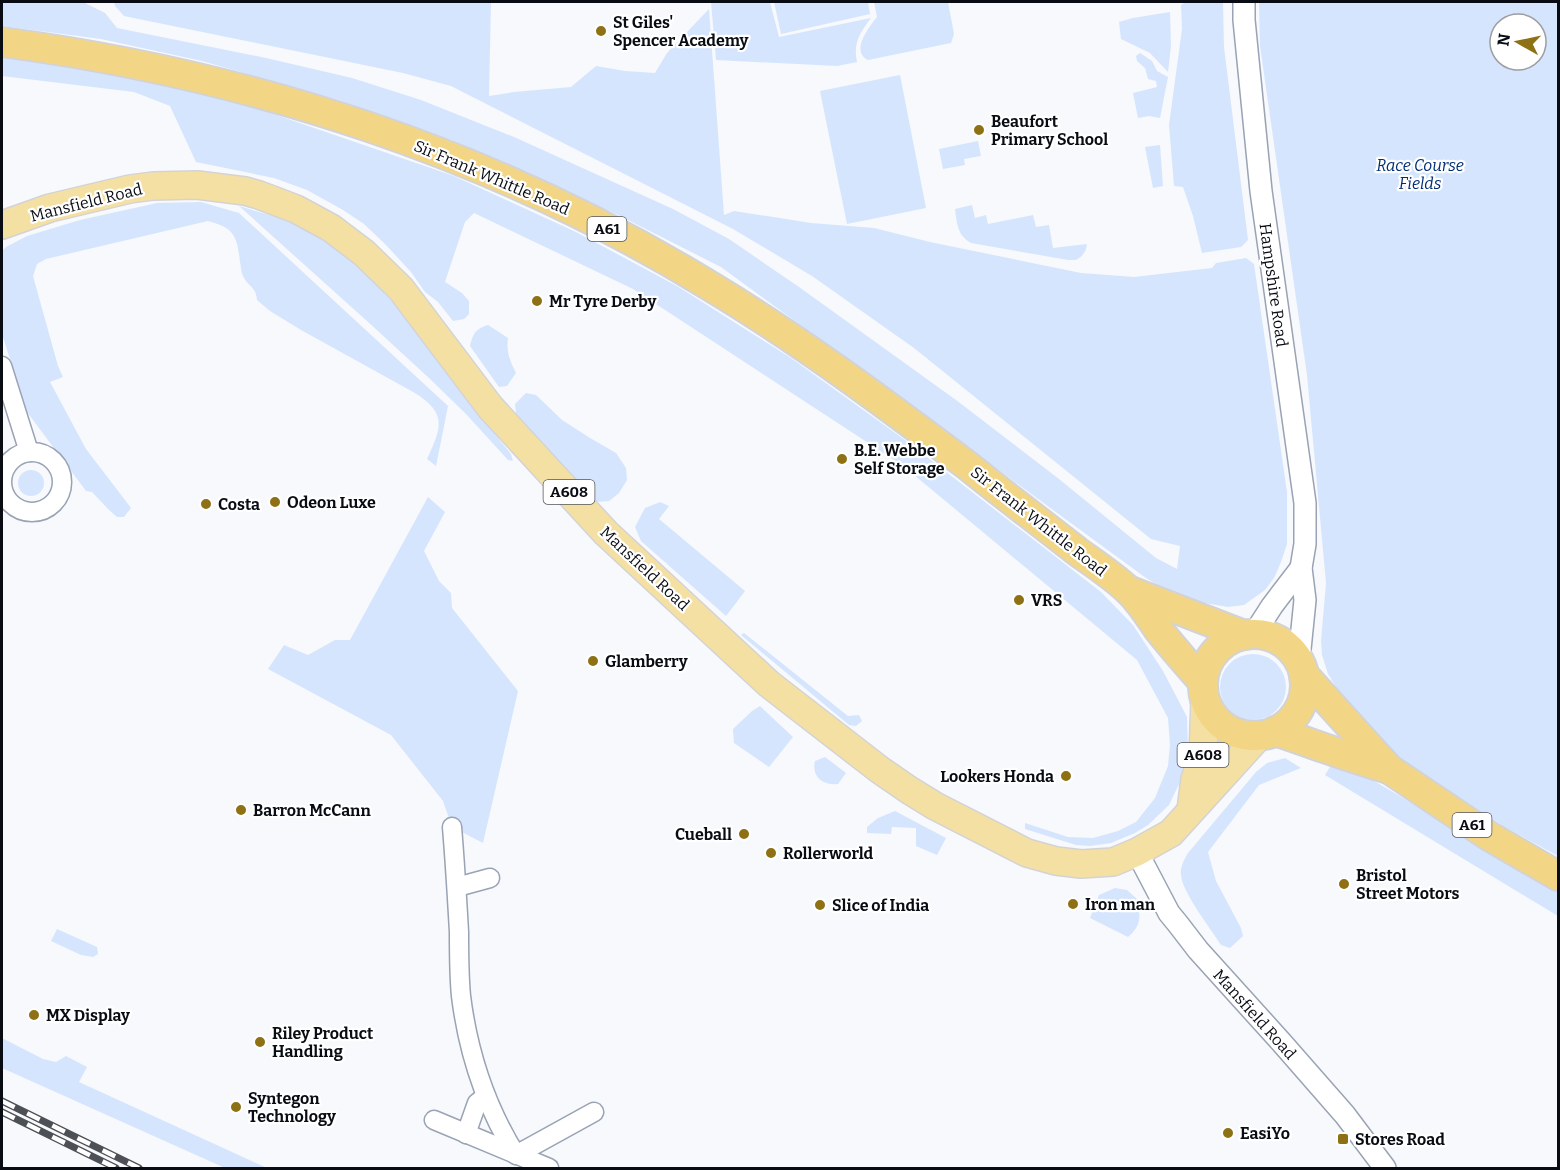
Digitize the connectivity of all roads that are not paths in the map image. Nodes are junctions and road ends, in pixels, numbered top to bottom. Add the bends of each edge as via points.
1 (1244, 2) edge
2 (2, 42) edge
3 (2, 225) edge
4 (2, 366) edge
5 (29, 452) dead end
6 (1301, 568) junction
7 (1130, 591) junction
8 (1249, 634) junction
9 (1301, 667) junction
10 (1204, 690) junction
11 (1267, 733) junction
12 (1389, 769) junction
13 (1191, 810) junction
14 (452, 827) dead end
15 (1137, 852) junction
16 (1558, 876) edge
17 (490, 878) dead end
18 (457, 886) junction
19 (486, 1096) junction
20 (594, 1112) dead end
21 (434, 1120) dead end
22 (466, 1134) junction
23 (516, 1155) junction
24 (549, 1168) edge
25 (1385, 1168) edge

1 - 6 street, Hampshire Road via 1262,191 1305,503
2 - 7 highway, Sir Frank Whittle Road / A61 via 122,61 281,99 447,155 568,209 638,244 773,325 916,427
3 - 15 main road, Mansfield Road / A608 via 94,196 197,184 245,191 313,218 364,252 401,289 490,407 606,533 769,684 880,770 935,806 1027,853 1081,864 1113,862
4 - 5 street
6 - 8 street, Hampshire Road
6 - 9 street, Hampshire Road via 1305,600
7 - 8 highway, Sir Frank Whittle Road / A61
7 - 10 highway, Sir Frank Whittle Road / A61
8 - 9 highway via 1280,640
8 - 10 highway via 1228,641 1216,651 1207,666
9 - 11 highway via 1305,692 1299,708 1289,722
9 - 12 highway, A61
10 - 11 highway via 1211,712 1220,723 1245,735
10 - 13 main road, A608 via 1203,756
11 - 12 highway, A61
11 - 13 main road, Mansfield Road / A608
12 - 16 highway, A61 via 1489,836
13 - 15 main road, Mansfield Road / A608 via 1171,833
14 - 18 street
15 - 25 street, Mansfield Road via 1169,913 1198,950 1345,1116
17 - 18 street
18 - 19 street via 461,995 473,1060
19 - 22 street via 477,1103
19 - 23 street
20 - 23 street
21 - 22 street
22 - 23 street
23 - 24 street

